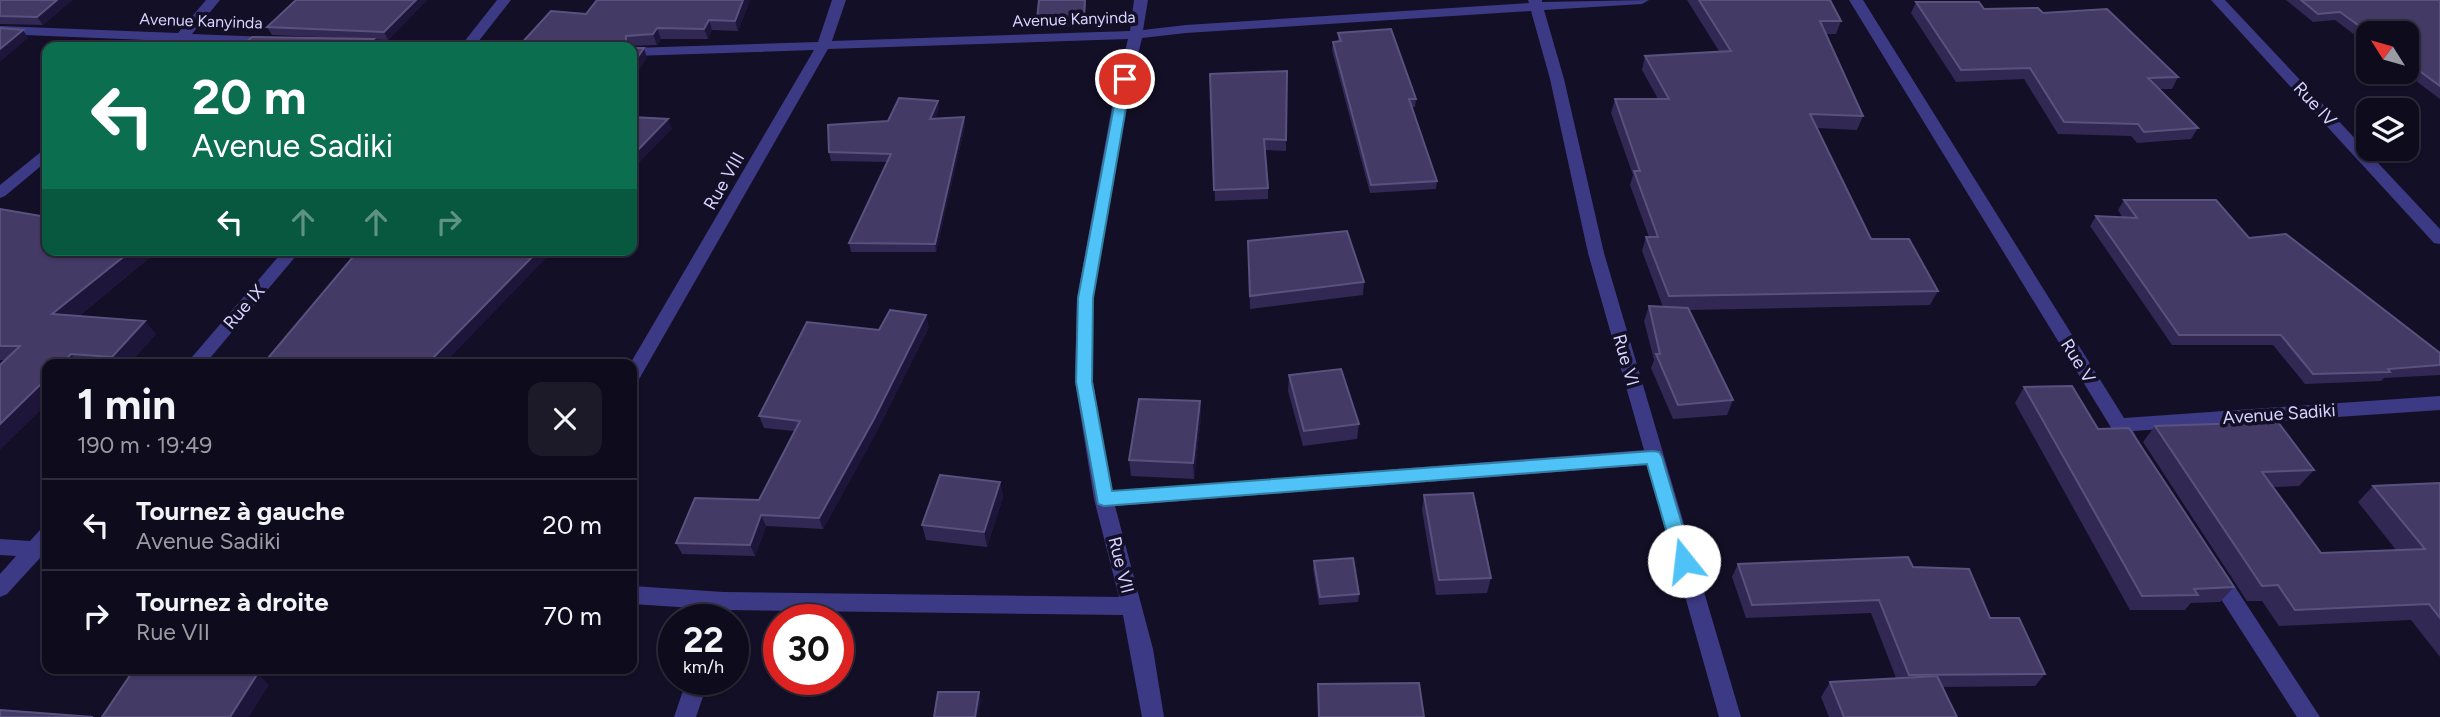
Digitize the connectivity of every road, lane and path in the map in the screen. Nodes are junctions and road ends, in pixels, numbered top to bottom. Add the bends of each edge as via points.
1 (213, 0) edge
2 (505, 0) edge
3 (839, 0) edge
4 (1141, 0) edge
5 (1642, 0) edge
6 (1856, 0) edge
7 (2218, 0) edge
8 (1536, 3) edge
9 (0, 30) edge
10 (1136, 35) junction
11 (164, 42) edge
12 (179, 42) edge
13 (471, 42) edge
14 (823, 47) junction
15 (637, 52) edge
16 (42, 158) edge
17 (0, 193) edge
18 (2440, 239) edge
19 (288, 256) edge
20 (199, 359) edge
21 (637, 367) edge
22 (2440, 403) edge
23 (2118, 425) junction
24 (1653, 457) junction
25 (2141, 460) edge
26 (1104, 499) junction
27 (42, 545) edge
28 (0, 547) edge
29 (42, 547) edge
30 (2202, 554) edge
31 (0, 588) edge
32 (637, 596) edge
33 (685, 604) edge
34 (1132, 606) junction
35 (749, 610) edge
36 (693, 695) edge
37 (685, 717) edge
38 (1153, 717) edge
39 (1730, 717) edge
40 (2309, 717) edge

1 - 12 street
2 - 13 street
3 - 14 street, Rue VIII
4 - 10 street, Rue VII
5 - 8 street, Avenue Kanyinda
6 - 23 street, Rue V
7 - 18 street, Rue IV
8 - 10 street, Avenue Kanyinda
8 - 24 street, Rue VI via 1596,253
9 - 11 street, Avenue Kanyinda
10 - 14 street, Avenue Kanyinda
10 - 26 street, Rue VII via 1119,101 1085,298 1084,382
14 - 15 street, Avenue Kanyinda
14 - 21 street, Rue VIII
16 - 17 street
19 - 20 street, Rue IX
22 - 23 street, Avenue Sadiki
23 - 25 street, Rue V
24 - 26 street
24 - 39 street, Rue VI
26 - 34 street, Rue VII
27 - 28 street
29 - 31 street
30 - 40 street
32 - 33 street
34 - 35 street
34 - 38 street, Rue VII
36 - 37 street

